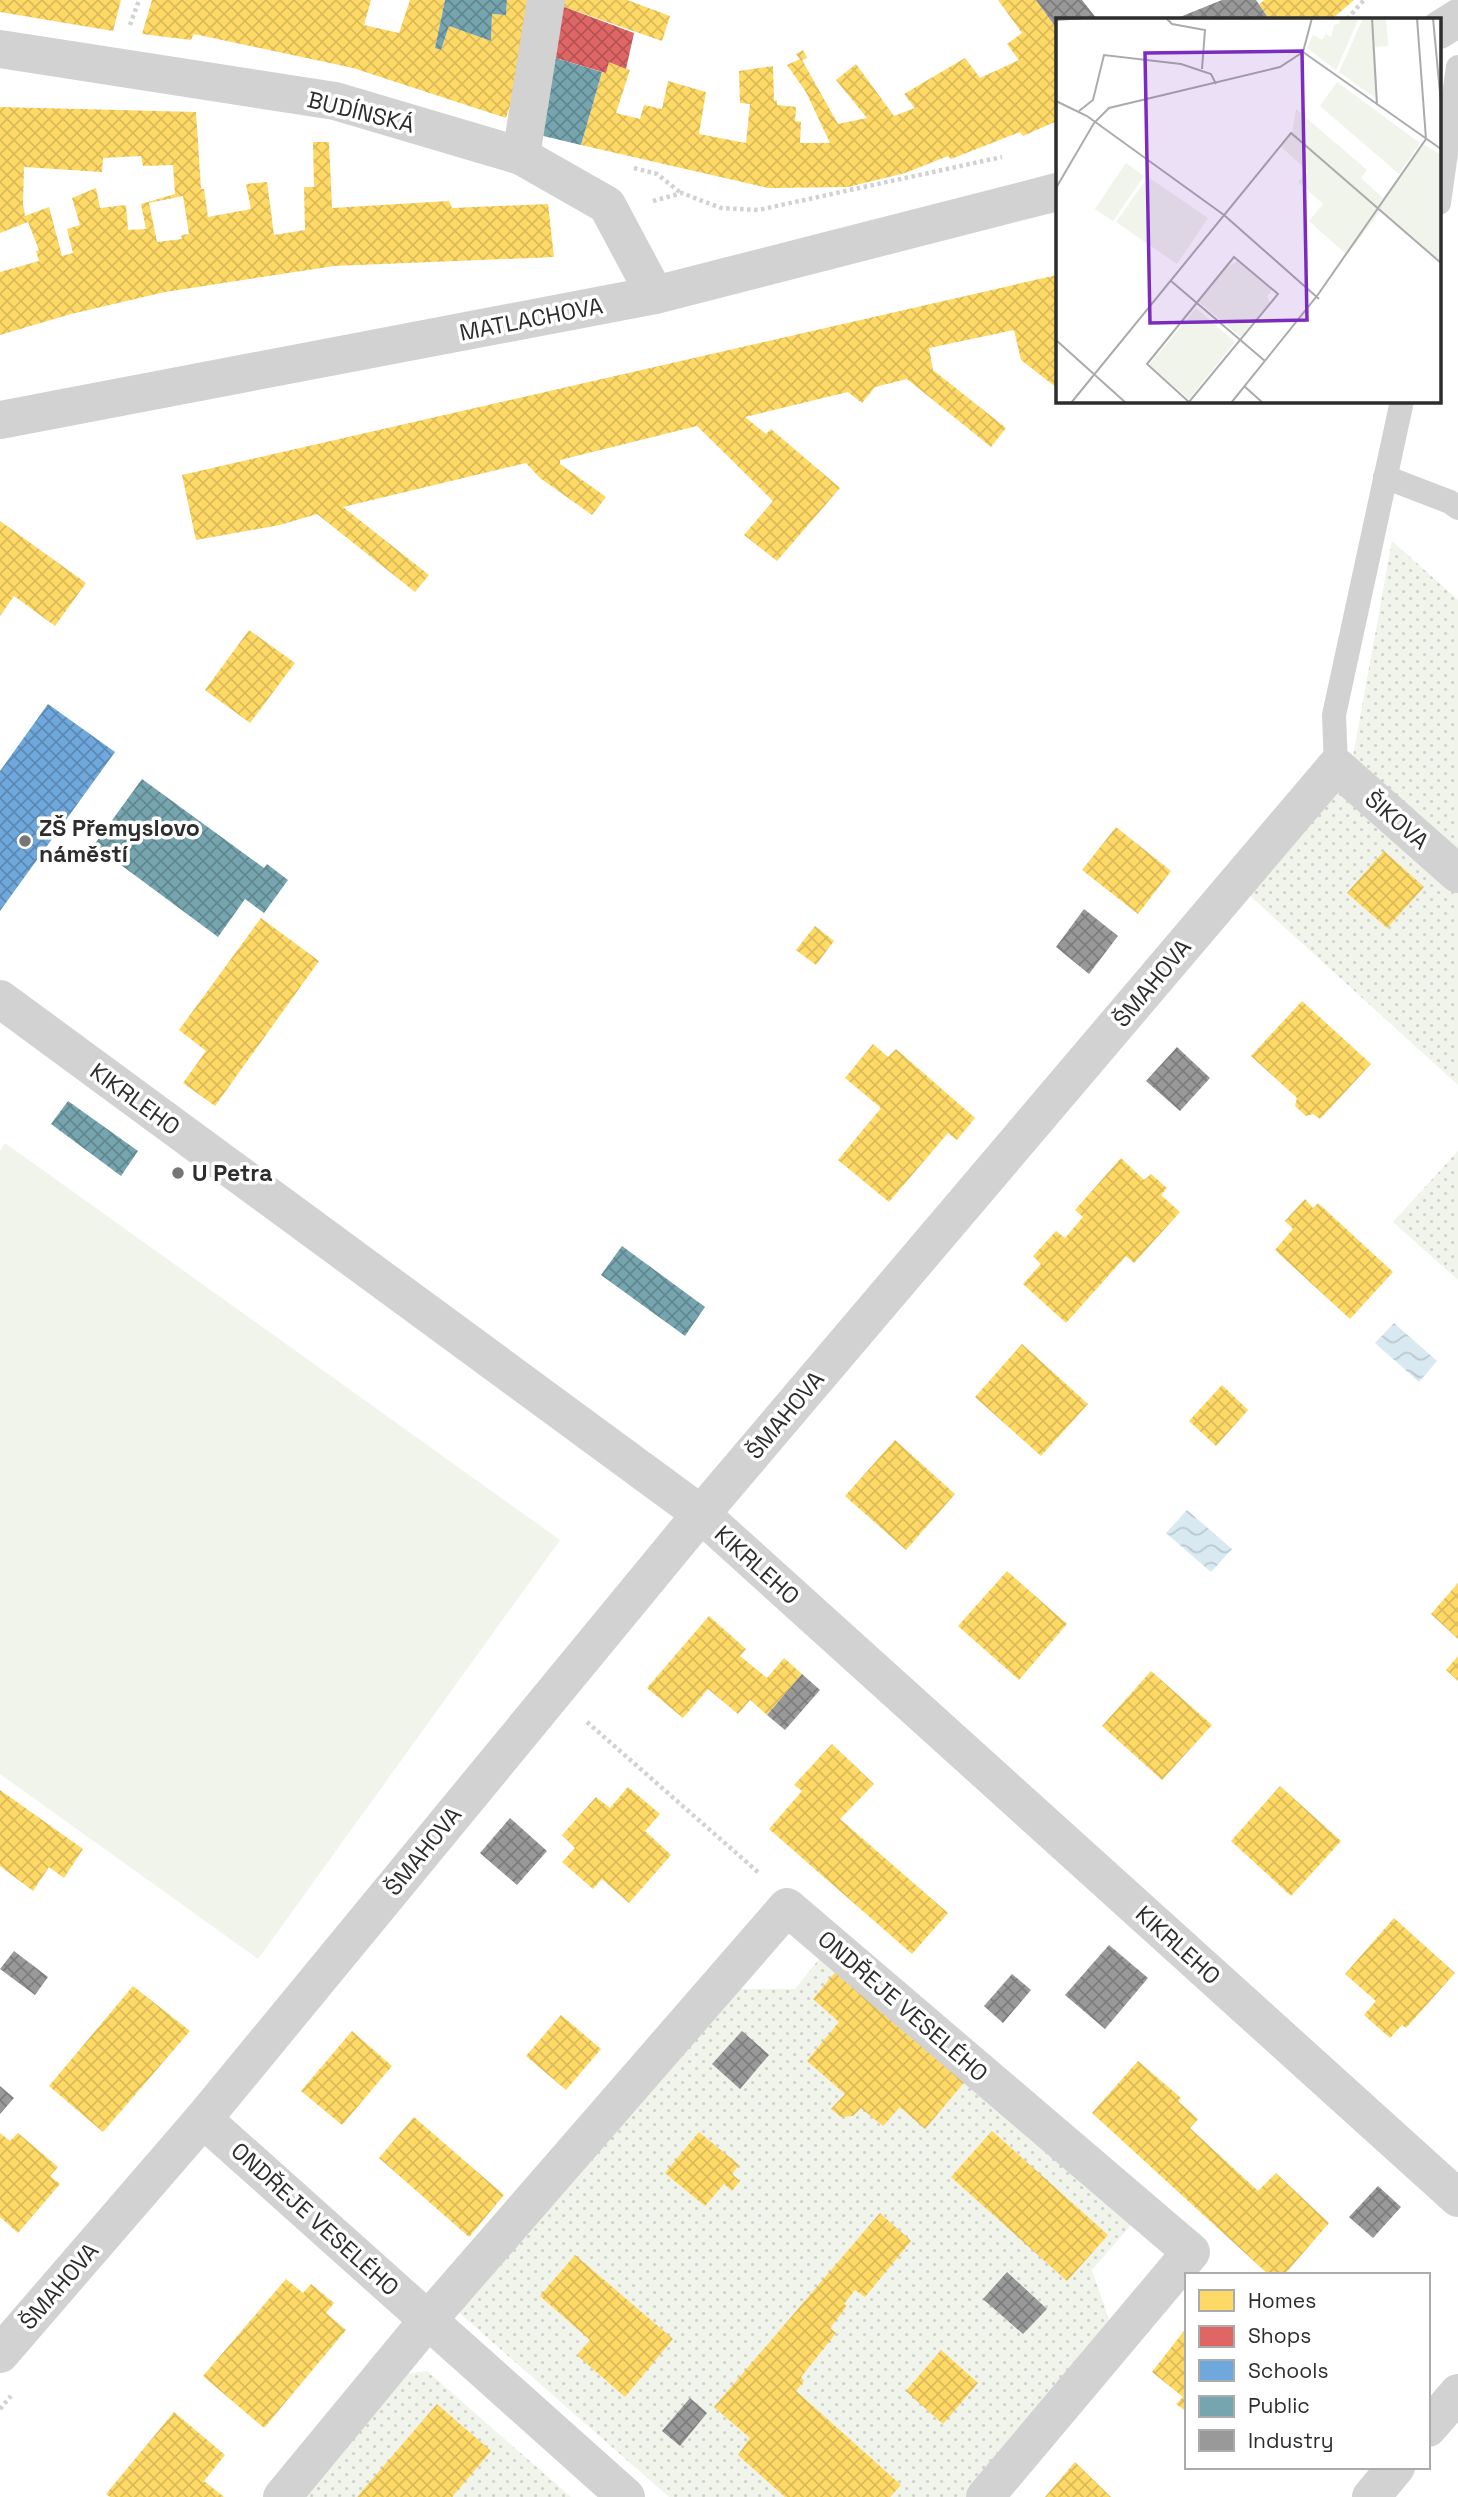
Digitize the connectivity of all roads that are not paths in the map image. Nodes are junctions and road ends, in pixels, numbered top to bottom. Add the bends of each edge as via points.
1 (546, 0) edge
2 (1458, 18) edge
3 (1440, 29) edge
4 (0, 49) edge
5 (1458, 67) edge
6 (1455, 114) edge
7 (521, 156) junction
8 (1056, 192) edge
9 (1440, 197) edge
10 (655, 295) junction
11 (1402, 402) edge
12 (0, 420) edge
13 (1385, 477) junction
14 (1458, 508) edge
15 (1336, 766) junction
16 (1458, 874) edge
17 (0, 999) edge
18 (701, 1514) junction
19 (203, 2119) junction
20 (1458, 2198) edge
21 (428, 2320) junction
22 (0, 2354) edge
23 (1458, 2393) edge
24 (1430, 2426) edge
25 (1394, 2469) edge
26 (282, 2497) edge
27 (626, 2497) edge
28 (985, 2497) edge
29 (1371, 2497) edge

1 - 7 street
2 - 3 street
4 - 7 street, BUDÍNSKÁ via 335,102
5 - 6 lane
6 - 9 lane
7 - 10 street, BUDÍNSKÁ via 607,205
8 - 10 street, MATLACHOVA
10 - 12 street, MATLACHOVA
11 - 13 lane
13 - 14 lane
13 - 15 lane via 1334,715
15 - 16 street, ŠIKOVA
15 - 18 street, ŠMAHOVA
17 - 18 street, KIKRLEHO
18 - 19 street, ŠMAHOVA
18 - 20 street, KIKRLEHO
19 - 21 street, ONDŘEJE VESELÉHO
19 - 22 street, ŠMAHOVA
21 - 26 street
21 - 27 street, ONDŘEJE VESELÉHO
21 - 28 street, ONDŘEJE VESELÉHO via 787,1907 1191,2252
23 - 24 street
25 - 29 street

